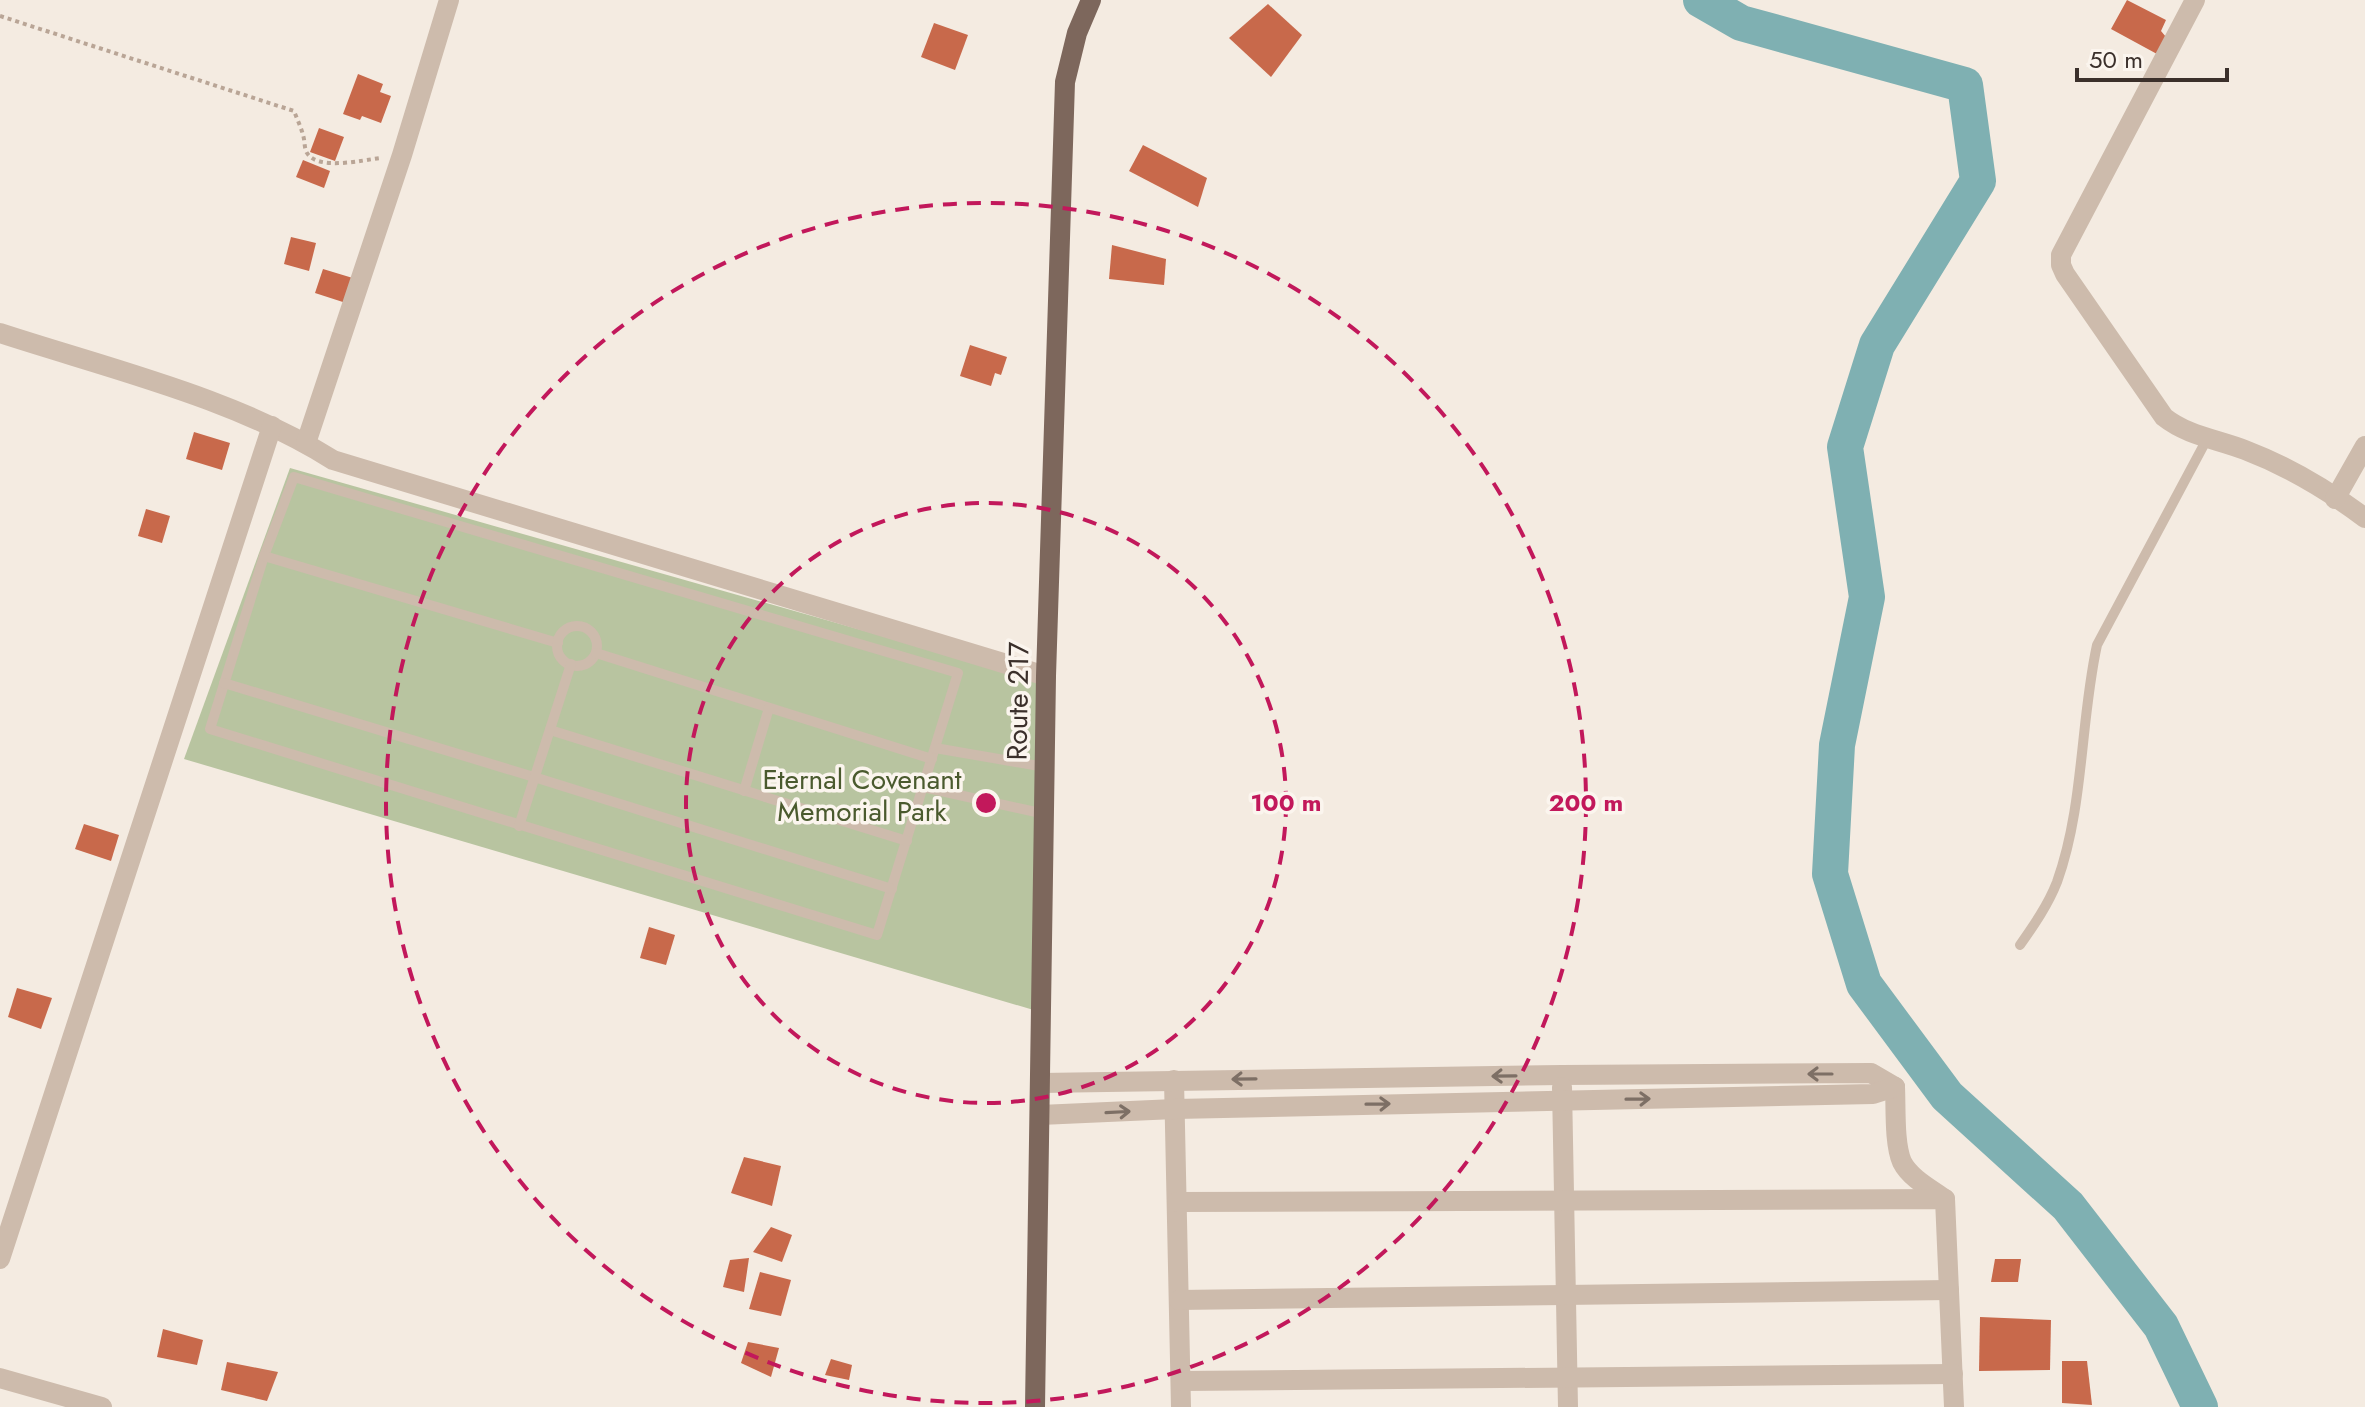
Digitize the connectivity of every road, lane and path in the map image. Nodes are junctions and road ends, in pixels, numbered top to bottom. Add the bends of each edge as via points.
1 (449, 0) edge
2 (1091, 0) edge
3 (2195, 0) edge
4 (0, 16) edge
5 (402, 155) junction
6 (0, 333) edge
7 (272, 426) junction
8 (2207, 439) junction
9 (306, 443) junction
10 (2365, 446) edge
11 (2335, 499) junction
12 (2365, 518) edge
13 (264, 556) junction
14 (558, 643) junction
15 (596, 653) junction
16 (571, 664) junction
17 (1046, 676) junction
18 (224, 683) junction
19 (769, 708) junction
20 (550, 730) junction
21 (933, 753) junction
22 (1045, 767) junction
23 (534, 777) junction
24 (923, 787) junction
25 (744, 791) junction
26 (1045, 814) junction
27 (519, 826) junction
28 (907, 841) junction
29 (892, 889) junction
30 (2020, 945) dead end
31 (1562, 1075) junction
32 (1174, 1080) junction
33 (1041, 1083) junction
34 (1895, 1087) junction
35 (1562, 1100) junction
36 (1175, 1109) junction
37 (1040, 1115) junction
38 (1945, 1199) junction
39 (1564, 1201) junction
40 (1177, 1202) junction
41 (0, 1259) edge
42 (1949, 1290) junction
43 (1566, 1293) junction
44 (1179, 1300) junction
45 (1953, 1374) junction
46 (1567, 1376) junction
47 (0, 1378) edge
48 (1181, 1381) junction
49 (102, 1407) edge
50 (1035, 1407) edge
51 (1181, 1407) edge
52 (1568, 1407) edge
53 (1954, 1407) edge

1 - 5 street
2 - 17 main road, Route 217 via 1065,82
3 - 8 street via 2099,179 2061,255 2061,265 2164,417
4 - 5 path via 294,111 306,151 320,161
5 - 9 street
6 - 7 street
7 - 9 street
7 - 41 street
8 - 11 street via 2292,471
8 - 30 lane via 2097,645 2067,849 2044,910
9 - 17 street via 348,465
10 - 11 street
11 - 12 street
13 - 14 lane
13 - 18 lane
13 - 21 lane via 294,477 958,673
14 - 15 lane via 562,633 581,626 594,635
14 - 16 lane via 559,653
15 - 16 lane via 587,663
15 - 19 lane
16 - 20 lane
17 - 22 main road, Route 217
18 - 23 lane
18 - 27 lane via 210,729
19 - 21 lane
19 - 25 lane
20 - 23 lane
20 - 25 lane
21 - 22 lane
21 - 24 lane
22 - 26 main road, Route 217
23 - 27 lane
23 - 29 lane
24 - 26 lane
24 - 28 lane
25 - 28 lane
26 - 33 main road, Route 217
27 - 29 lane via 877,935
28 - 29 lane
31 -> 32 street
34 -> 31 street via 1871,1073
31 - 35 street
32 - 33 street
32 - 36 street
33 - 37 main road, Route 217
35 -> 34 street via 1873,1094
34 - 38 street via 1903,1164
36 -> 35 street
35 - 39 street
37 -> 36 street
36 - 40 street
37 - 50 main road, Route 217
38 - 39 street
38 - 42 street
39 - 40 street
39 - 43 street
40 - 44 street
42 - 43 street
42 - 45 street
43 - 44 street
43 - 46 street
44 - 48 street
45 - 46 street
45 - 53 street
46 - 48 street
46 - 52 street
47 - 49 street
48 - 51 street

